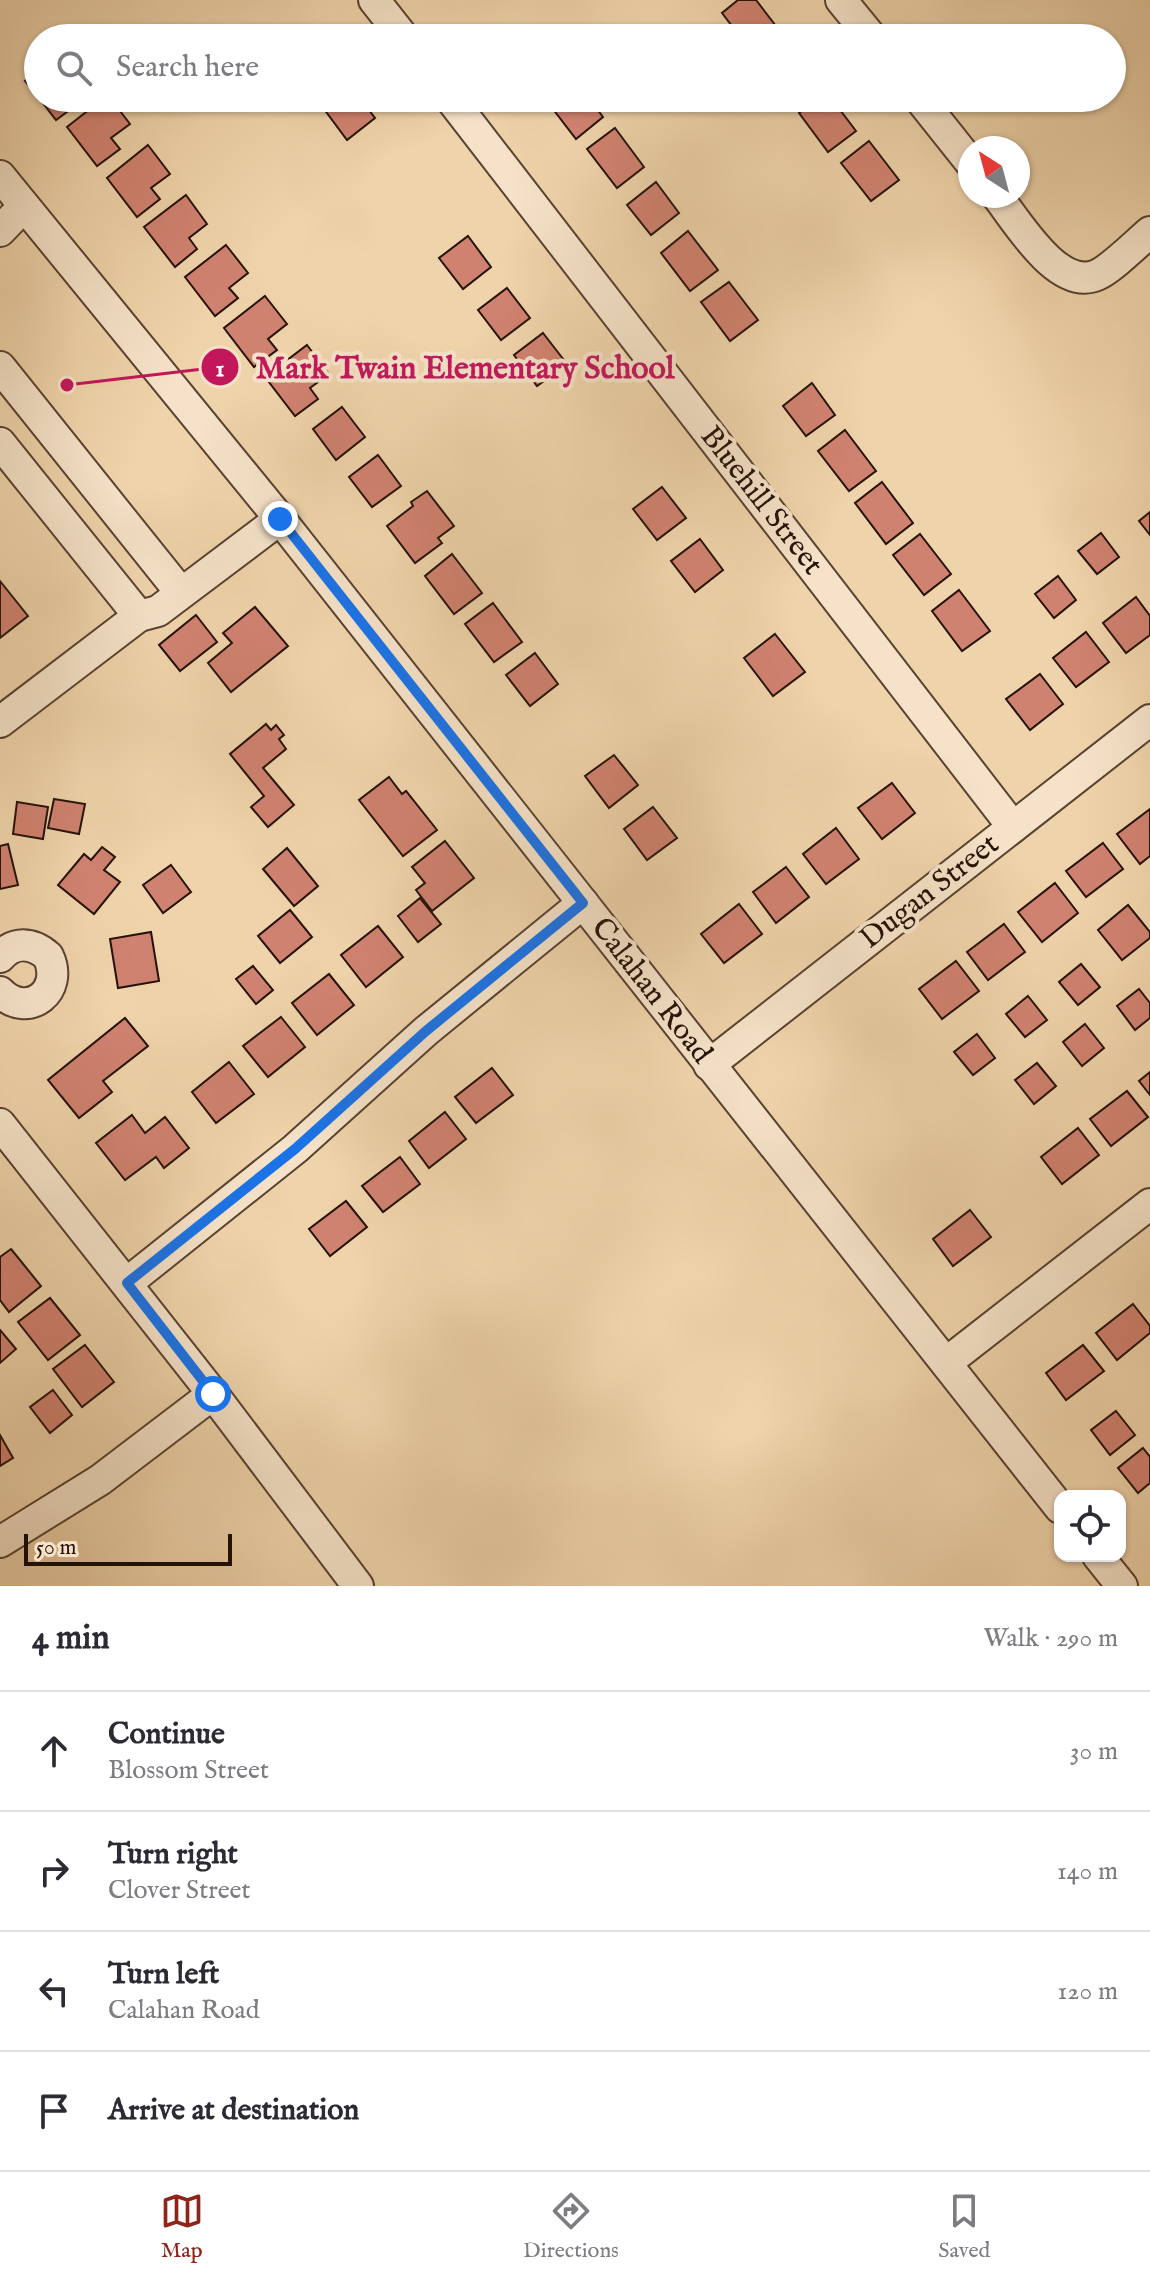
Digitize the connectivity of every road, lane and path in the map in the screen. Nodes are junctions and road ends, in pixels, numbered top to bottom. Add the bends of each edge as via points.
1 (374, 0) edge
2 (841, 0) edge
3 (393, 24) edge
4 (861, 24) edge
5 (461, 112) edge
6 (930, 112) edge
7 (958, 147) edge
8 (0, 176) edge
9 (24, 206) junction
10 (1006, 208) edge
11 (0, 231) edge
12 (1150, 232) edge
13 (0, 367) edge
14 (0, 443) edge
15 (280, 519) junction
16 (181, 593) junction
17 (139, 616) junction
18 (1150, 720) edge
19 (0, 722) edge
20 (1013, 827) junction
21 (583, 903) junction
22 (0, 957) edge
23 (0, 992) edge
24 (709, 1065) junction
25 (0, 1124) edge
26 (1150, 1204) edge
27 (127, 1283) junction
28 (946, 1363) junction
29 (213, 1394) junction
30 (1054, 1500) edge
31 (0, 1542) edge
32 (1103, 1562) edge
33 (358, 1586) edge
34 (1122, 1586) edge

1 - 3 street
2 - 4 street
5 - 20 street, Bluehill Street
6 - 7 street
8 - 9 street, Calahan Road
9 - 11 street
9 - 15 street, Calahan Road
10 - 12 street via 1051,265 1072,277 1096,276
13 - 16 street
14 - 17 street
15 - 16 street
15 - 21 street, Calahan Road
16 - 17 street via 158,611
17 - 19 street
18 - 20 street, Dugan Street
20 - 24 street, Dugan Street
21 - 24 street, Calahan Road
21 - 27 street via 426,1031 295,1149
22 - 23 street via 11,947 31,945 48,956 53,974 47,992 32,1002 14,1002
24 - 28 street, Calahan Road
25 - 27 street
26 - 28 street
27 - 29 street
28 - 30 street, Calahan Road
29 - 31 street via 100,1480
29 - 33 street
32 - 34 street

